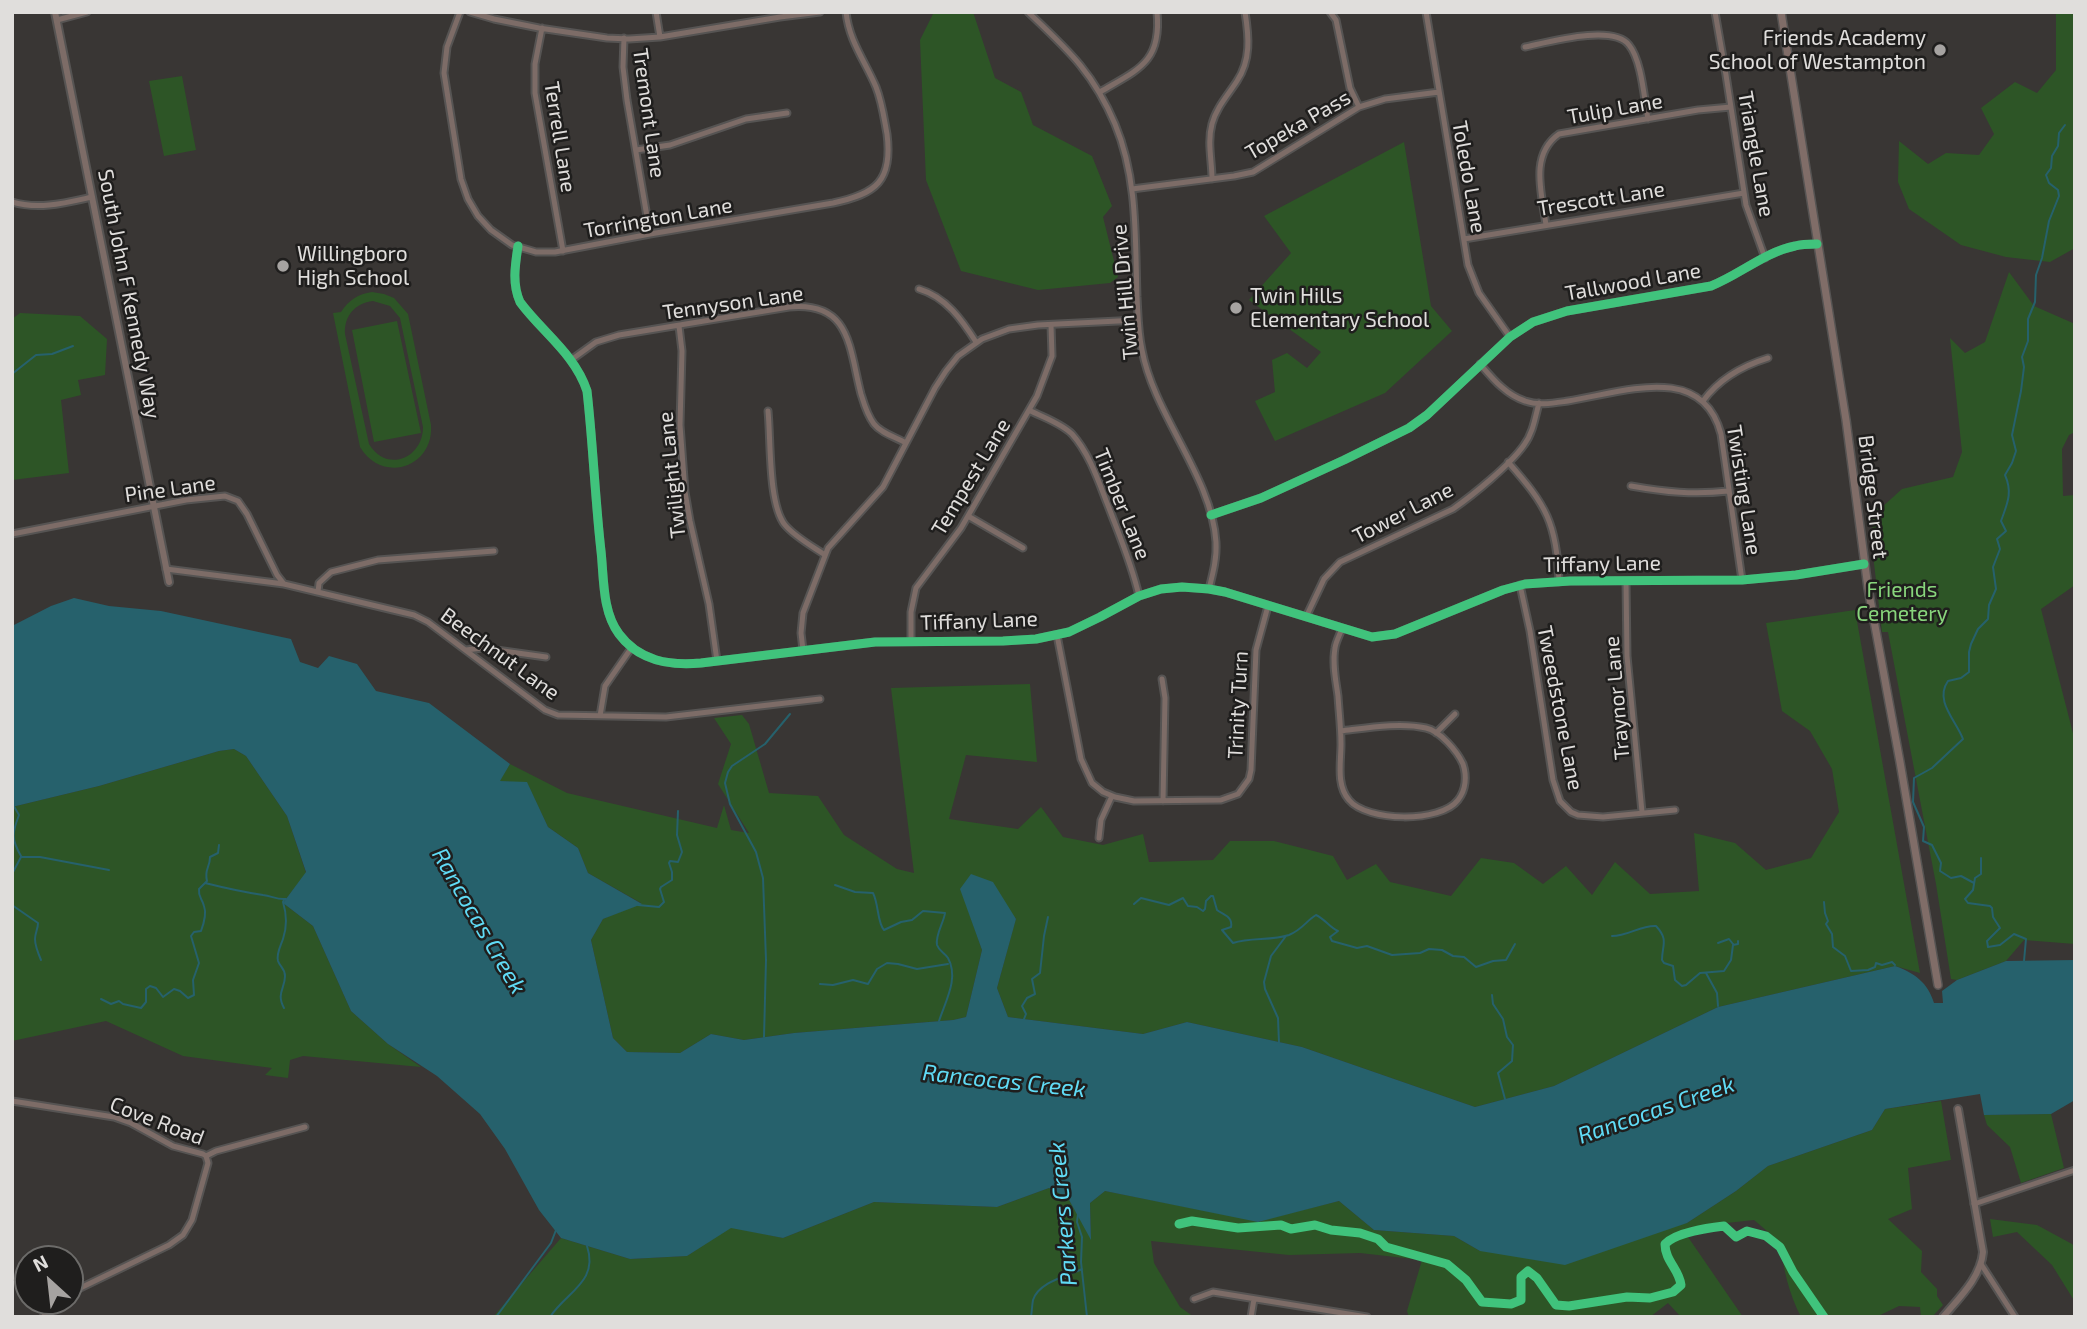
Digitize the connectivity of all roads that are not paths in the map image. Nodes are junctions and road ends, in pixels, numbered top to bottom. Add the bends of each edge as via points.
1 (55, 12) edge
2 (87, 12) edge
3 (460, 12) edge
4 (470, 12) edge
5 (656, 12) edge
6 (744, 12) edge
7 (820, 12) edge
8 (846, 12) edge
9 (1028, 12) edge
10 (1157, 12) edge
11 (1245, 12) edge
12 (1330, 12) edge
13 (1426, 12) edge
14 (1715, 12) edge
15 (1781, 12) edge
16 (57, 20) junction
17 (746, 22) junction
18 (542, 28) junction
19 (660, 37) junction
20 (624, 38) junction
21 (1525, 47) dead end
22 (1100, 92) junction
23 (1439, 92) junction
24 (1359, 107) junction
25 (1731, 107) junction
26 (787, 113) dead end
27 (1648, 119) junction
28 (636, 150) junction
29 (1212, 179) junction
30 (1132, 189) junction
31 (1744, 193) junction
32 (92, 197) junction
33 (12, 202) edge
34 (1546, 225) junction
35 (650, 234) junction
36 (1464, 239) junction
37 (1817, 244) junction
38 (518, 246) junction
39 (563, 251) junction
40 (1765, 258) junction
41 (919, 289) dead end
42 (1138, 320) junction
43 (1051, 325) junction
44 (679, 326) junction
45 (1510, 337) junction
46 (976, 342) junction
47 (1768, 358) dead end
48 (571, 360) junction
49 (1480, 364) junction
50 (1703, 401) junction
51 (1539, 403) junction
52 (1029, 410) junction
53 (768, 411) dead end
54 (906, 443) junction
55 (1508, 462) junction
56 (1631, 486) dead end
57 (1728, 491) junction
58 (153, 506) junction
59 (1211, 514) junction
60 (968, 516) junction
61 (12, 534) edge
62 (1023, 548) dead end
63 (494, 551) dead end
64 (825, 555) junction
65 (1864, 564) junction
66 (166, 569) junction
67 (1742, 580) junction
68 (1626, 581) junction
69 (169, 582) dead end
70 (1559, 582) junction
71 (284, 584) junction
72 (1520, 585) junction
73 (1209, 589) junction
74 (318, 592) junction
75 (1139, 596) junction
76 (1268, 606) junction
77 (1306, 617) junction
78 (1342, 628) junction
79 (1057, 635) junction
80 (911, 641) junction
81 (632, 647) junction
82 (466, 650) junction
83 (803, 650) junction
84 (546, 657) dead end
85 (717, 661) junction
86 (1162, 679) dead end
87 (820, 699) dead end
88 (1455, 715) dead end
89 (600, 716) junction
90 (1341, 731) junction
91 (1436, 733) junction
92 (1112, 796) junction
93 (1163, 801) junction
94 (1675, 810) dead end
95 (1642, 812) junction
96 (1099, 838) dead end
97 (1938, 985) dead end
98 (12, 1101) edge
99 (1958, 1109) dead end
100 (305, 1127) dead end
101 (206, 1156) junction
102 (2075, 1170) edge
103 (1974, 1204) junction
104 (1981, 1264) junction
105 (84, 1286) edge
106 (1194, 1299) dead end
107 (1254, 1299) junction
108 (1353, 1315) edge
109 (1251, 1317) edge
110 (1367, 1317) edge
111 (1943, 1317) edge
112 (2015, 1317) edge

1 - 16 street, South John F Kennedy Way
2 - 16 street
3 - 38 street, Torrington Lane via 447,47 444,73 461,179 484,224
4 - 18 street
5 - 19 street
6 - 17 street
7 - 17 street
8 - 35 street, Torrington Lane via 850,35 882,106 889,158 881,181 851,199
9 - 22 street, Twin Hill Drive via 1071,52
10 - 22 street via 1156,40 1149,59
11 - 29 street via 1249,35 1246,62 1212,125
12 - 24 street
13 - 23 street, Toledo Lane
14 - 25 street, Triangle Lane
15 - 37 main road, Bridge Street
16 - 32 street, South John F Kennedy Way
17 - 19 street
18 - 20 street
18 - 39 street, Terrell Lane via 535,64 536,93
19 - 20 street
20 - 28 street, Tremont Lane via 624,74
21 - 27 street via 1592,35 1623,39 1638,66
22 - 30 street, Twin Hill Drive via 1120,137
23 - 24 street, Topeka Pass
23 - 36 street, Toledo Lane
24 - 29 street, Topeka Pass via 1253,172
25 - 27 street, Tulip Lane
25 - 31 street, Triangle Lane
26 - 28 street via 737,121 670,145
27 - 34 street, Tulip Lane via 1559,134 1553,139 1540,164
28 - 35 street, Tremont Lane
29 - 30 street, Topeka Pass
30 - 42 street, Twin Hill Drive
31 - 34 street, Trescott Lane
31 - 40 street, Triangle Lane
32 - 33 street via 43,206
32 - 58 street, South John F Kennedy Way
34 - 36 street, Trescott Lane
35 - 39 street, Torrington Lane
36 - 45 street, Toledo Lane via 1475,284
37 - 40 street, Tallwood Lane via 1796,246
37 - 65 main road, Bridge Street
38 - 39 street, Torrington Lane via 536,252
38 - 48 street, Tiffany Lane via 515,293
40 - 45 street, Tallwood Lane via 1711,286 1555,314
41 - 46 street via 961,318
42 - 43 street
42 - 59 street, Twin Hill Drive via 1148,374
43 - 46 street via 1000,331
43 - 52 street, Tempest Lane via 1050,362
44 - 48 street, Tennyson Lane via 602,339
44 - 54 street, Tennyson Lane via 789,307 824,310 845,334 872,421
44 - 85 street, Twilight Lane via 685,492
45 - 49 street, Tallwood Lane
46 - 54 street via 946,371
47 - 50 street via 1728,376
48 - 81 street, Tiffany Lane via 587,391 606,604 619,634
49 - 51 street via 1511,394
49 - 59 street, Tallwood Lane via 1427,415 1399,433 1261,498
50 - 51 street via 1667,386
50 - 57 street, Twisting Lane via 1719,425
51 - 55 street, Tower Lane via 1528,438
52 - 60 street, Tempest Lane
52 - 75 street, Timber Lane via 1071,433 1083,450 1126,551
53 - 64 street via 778,513 786,527
54 - 64 street via 883,487
55 - 70 street via 1548,516 1558,554
55 - 77 street, Tower Lane via 1453,509 1340,562 1324,579
56 - 57 street via 1680,494
57 - 67 street, Twisting Lane
58 - 61 street, Pine Lane
58 - 66 street, South John F Kennedy Way
58 - 71 street, Pine Lane via 205,497 232,498 247,514
59 - 73 street, Twin Hill Drive via 1217,551
60 - 62 street
60 - 80 street, Tempest Lane via 916,588
63 - 74 street via 378,561 331,572 319,583
64 - 83 street via 802,620
65 - 67 street, Tiffany Lane
65 - 97 main road, Bridge Street
66 - 69 street, South John F Kennedy Way
66 - 71 street, Beechnut Lane
67 - 68 street, Tiffany Lane
68 - 70 street, Tiffany Lane
68 - 95 street, Traynor Lane
70 - 72 street, Tiffany Lane
71 - 74 street, Beechnut Lane
72 - 78 street, Tiffany Lane via 1395,634 1372,637
72 - 95 street, Tweedstone Lane via 1556,795 1578,815
73 - 75 street, Tiffany Lane via 1171,587
73 - 76 street, Tiffany Lane
74 - 82 street, Beechnut Lane via 414,615
75 - 79 street, Tiffany Lane
76 - 77 street, Tiffany Lane
76 - 93 street, Trinity Turn via 1256,650 1249,779 1238,793 1221,800
77 - 78 street, Tiffany Lane
78 - 90 street via 1334,656
79 - 80 street, Tiffany Lane via 1003,641
79 - 92 street via 1081,759 1092,783
80 - 83 street, Tiffany Lane
81 - 85 street, Tiffany Lane via 665,663
81 - 89 street via 608,681
82 - 84 street
82 - 89 street, Beechnut Lane via 548,712
83 - 85 street, Tiffany Lane
86 - 93 street
87 - 89 street, Beechnut Lane via 666,717
88 - 91 street
90 - 91 street via 1399,726
90 - 91 street via 1341,782 1348,799 1372,813 1398,816 1441,811 1462,794 1465,774 1461,761
92 - 93 street, Trinity Turn
92 - 96 street
94 - 95 street, Tweedstone Lane
98 - 101 street, Cove Road via 114,1117 173,1146
99 - 103 street
100 - 101 street
101 - 105 street, Cove Road via 207,1168 192,1220 183,1235
102 - 103 street
103 - 104 street
104 - 111 street
104 - 112 street
106 - 107 street via 1213,1292
107 - 108 street
107 - 109 street
108 - 110 street

